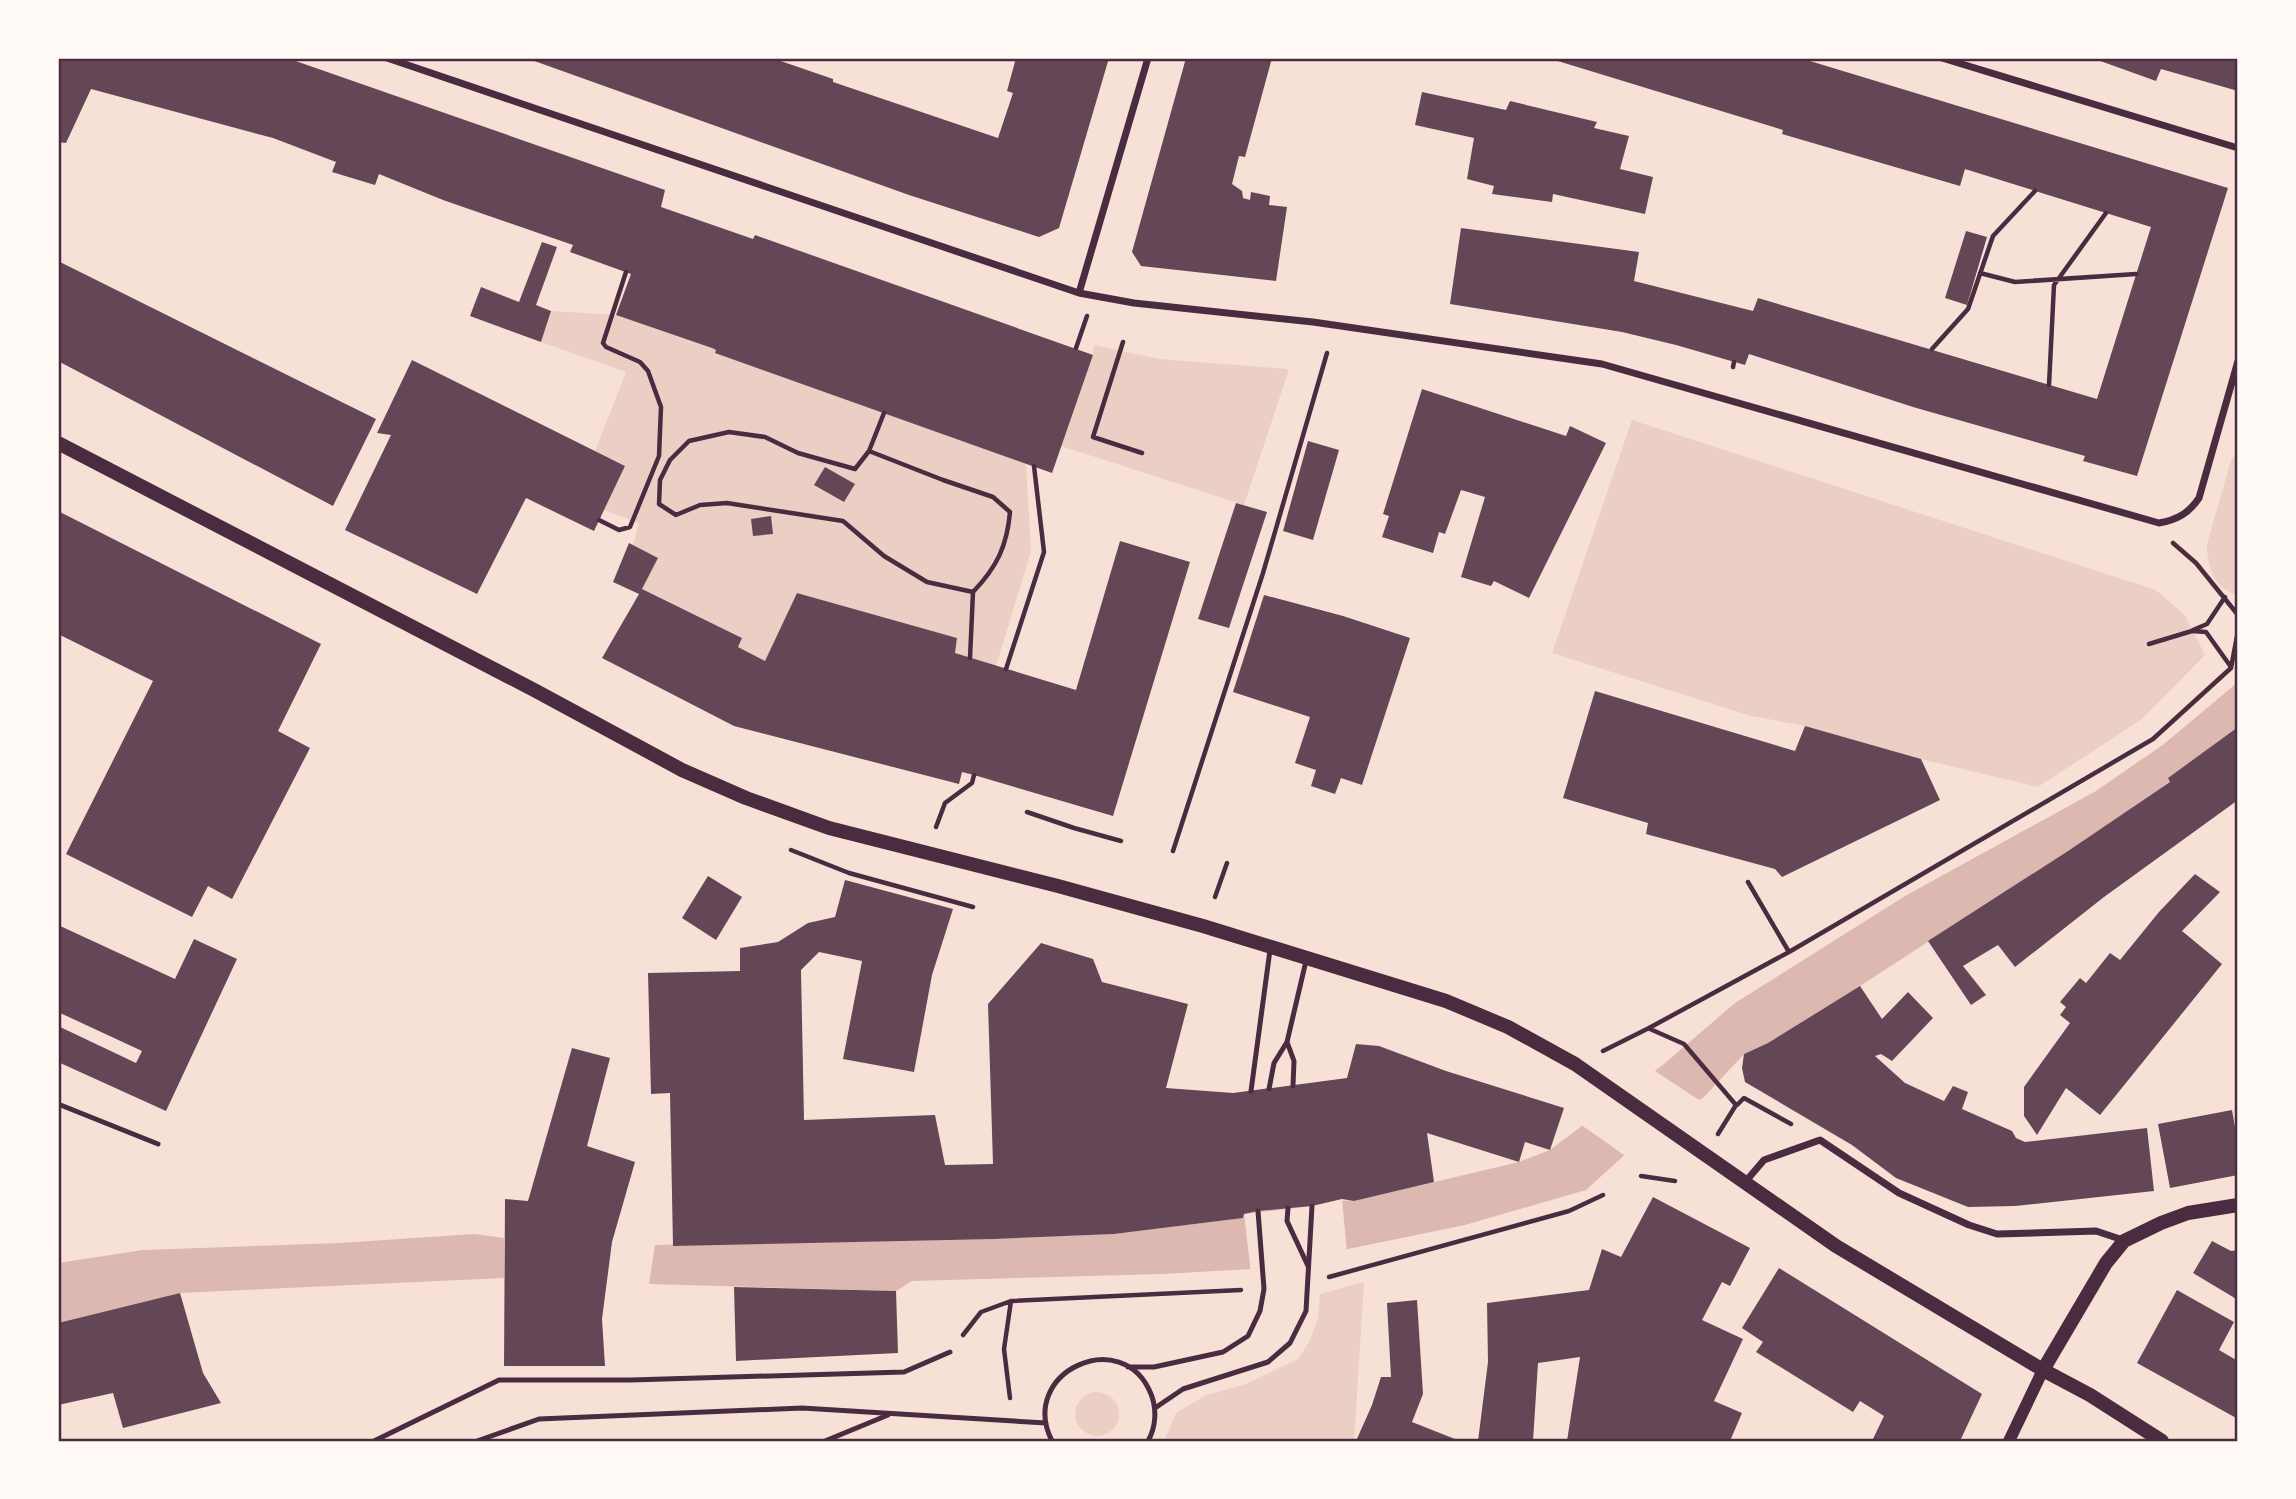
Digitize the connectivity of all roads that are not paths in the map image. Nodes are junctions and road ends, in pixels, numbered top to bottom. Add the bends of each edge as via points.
1 (387, 58) edge
2 (1149, 58) edge
3 (1942, 58) edge
4 (2238, 148) edge
5 (1079, 293) junction
6 (2238, 361) edge
7 (58, 443) edge
8 (1271, 947) junction
9 (1307, 958) junction
10 (1287, 1042) junction
11 (1293, 1086) dead end
12 (1269, 1089) dead end
13 (1251, 1091) dead end
14 (58, 1104) edge
15 (158, 1144) dead end
16 (1746, 1181) junction
17 (2238, 1205) edge
18 (1312, 1206) dead end
19 (1288, 1208) dead end
20 (1258, 1211) dead end
21 (2124, 1241) junction
22 (1310, 1269) junction
23 (950, 1352) road end
24 (1128, 1367) junction
25 (2043, 1370) junction
26 (1155, 1408) junction
27 (890, 1414) junction
28 (1046, 1423) junction
29 (374, 1441) edge
30 (477, 1441) edge
31 (825, 1441) edge
32 (1052, 1441) edge
33 (1148, 1441) edge
34 (2009, 1441) edge
35 (2162, 1441) edge

1 - 5 street
2 - 5 street
3 - 4 street
5 - 6 street via 1602,364 2159,523 2189,511 2199,498
7 - 8 main road via 681,770 794,817
8 - 9 main road
8 - 13 lane
9 - 10 lane
9 - 16 main road via 1446,1001 1508,1027 1575,1064
10 - 11 lane via 1294,1061
10 - 12 lane via 1273,1063
14 - 15 lane
16 - 21 street via 1765,1160 1819,1140 1899,1193 1997,1234 2096,1231
16 - 25 main road via 1836,1246
17 - 21 main road via 2188,1213
18 - 22 lane
19 - 22 lane via 1287,1220
20 - 24 lane via 1264,1274 1260,1311 1248,1336 1223,1352 1154,1367
21 - 25 main road via 2106,1262
22 - 26 lane via 1306,1311 1290,1343 1268,1362 1183,1389
23 - 29 lane via 904,1372 499,1380
24 - 26 lane via 1146,1384
24 - 28 lane via 1107,1360 1074,1366 1051,1390
25 - 34 street
25 - 35 main road
26 - 33 lane
27 - 28 lane
27 - 30 lane via 802,1408 539,1419
27 - 31 lane
28 - 32 lane

